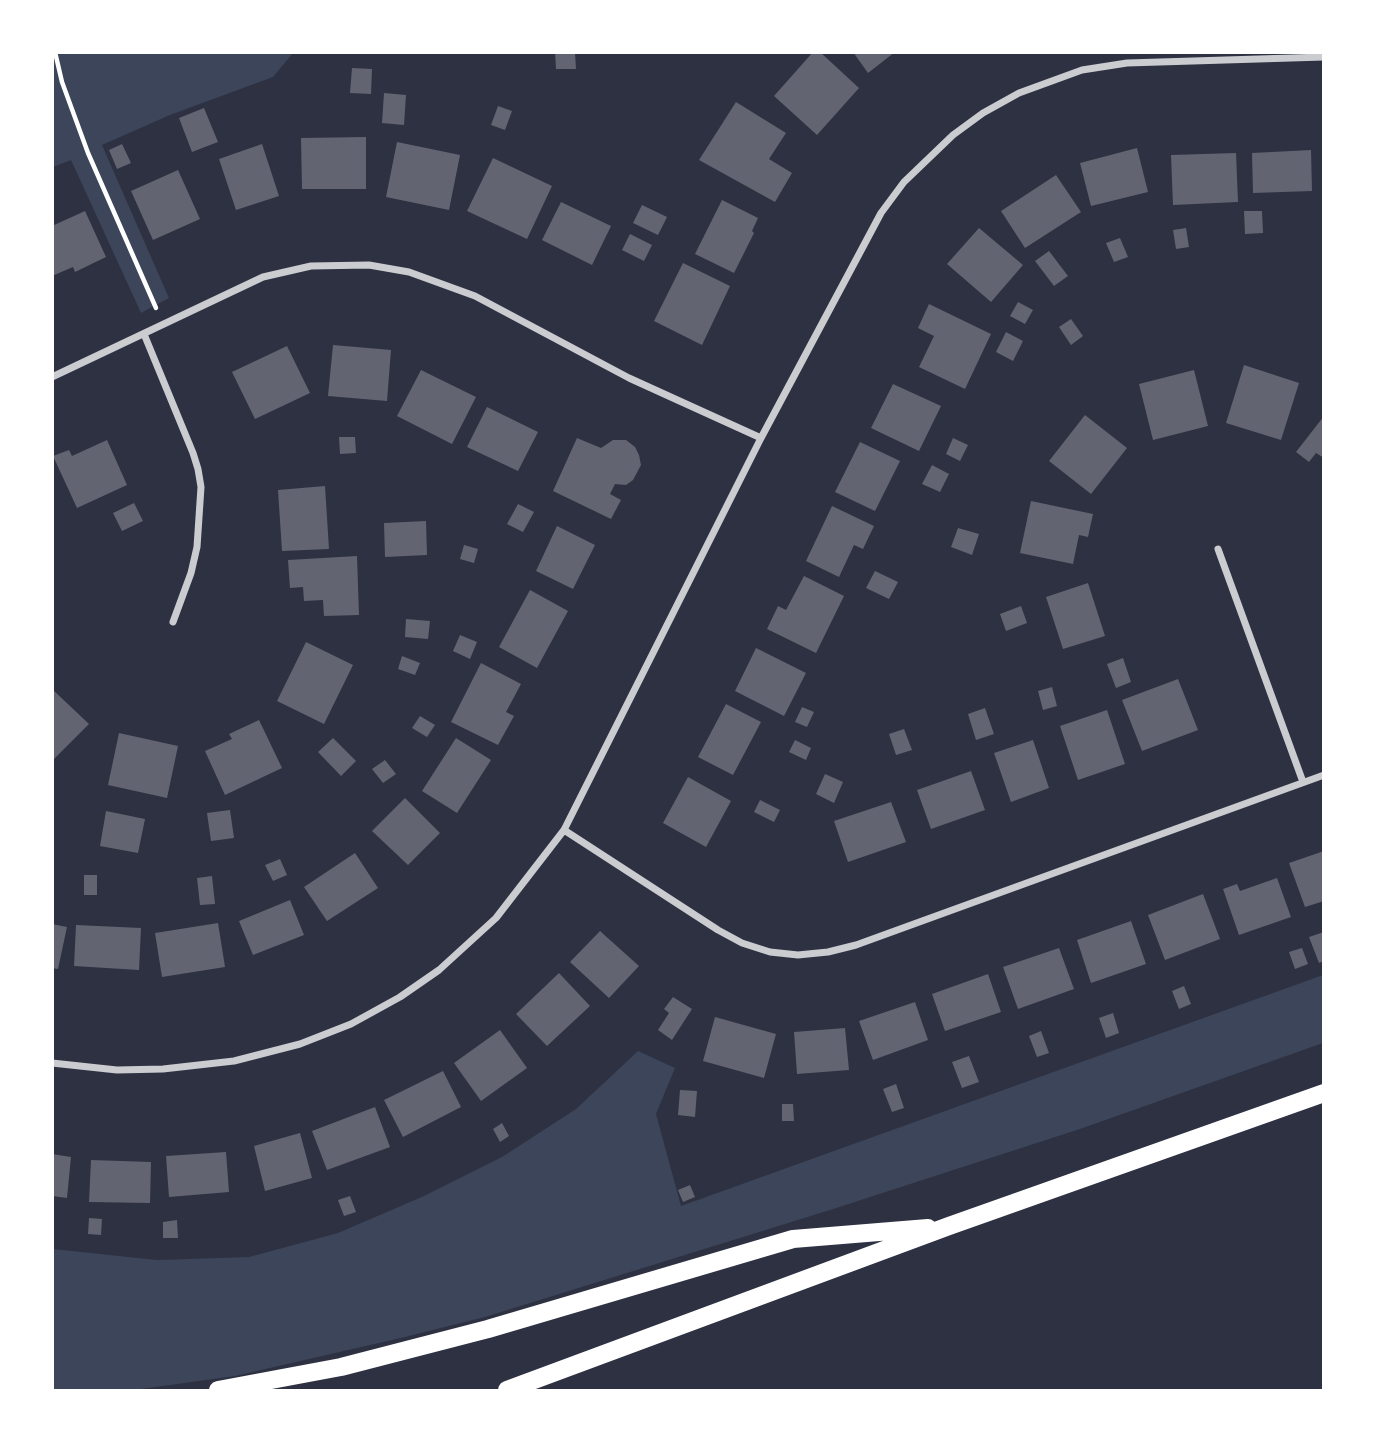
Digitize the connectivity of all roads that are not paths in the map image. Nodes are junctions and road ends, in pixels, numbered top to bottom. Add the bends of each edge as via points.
1 (1286, 55) edge
2 (1324, 57) edge
3 (144, 334) junction
4 (52, 377) edge
5 (761, 438) junction
6 (1218, 549) dead end
7 (173, 622) dead end
8 (1324, 775) edge
9 (1303, 782) junction
10 (564, 830) junction
11 (52, 1063) edge
12 (1324, 1093) edge
13 (949, 1226) junction
14 (218, 1391) edge
15 (507, 1391) edge

1 - 2 street
1 - 5 street via 1127,63 1082,70 1019,93 972,121 917,168 881,213
3 - 4 street
3 - 5 street via 263,277 287,271 354,264 409,272 475,296 629,378
3 - 7 street via 193,453 201,487 197,547
5 - 10 street
6 - 9 street
8 - 9 street
9 - 10 street via 856,945 798,955 742,943
10 - 11 street via 506,908 472,942 408,992 351,1024 280,1050 218,1063 133,1070
12 - 13 main road
13 - 14 main road via 793,1239 488,1329 341,1367
13 - 15 main road

